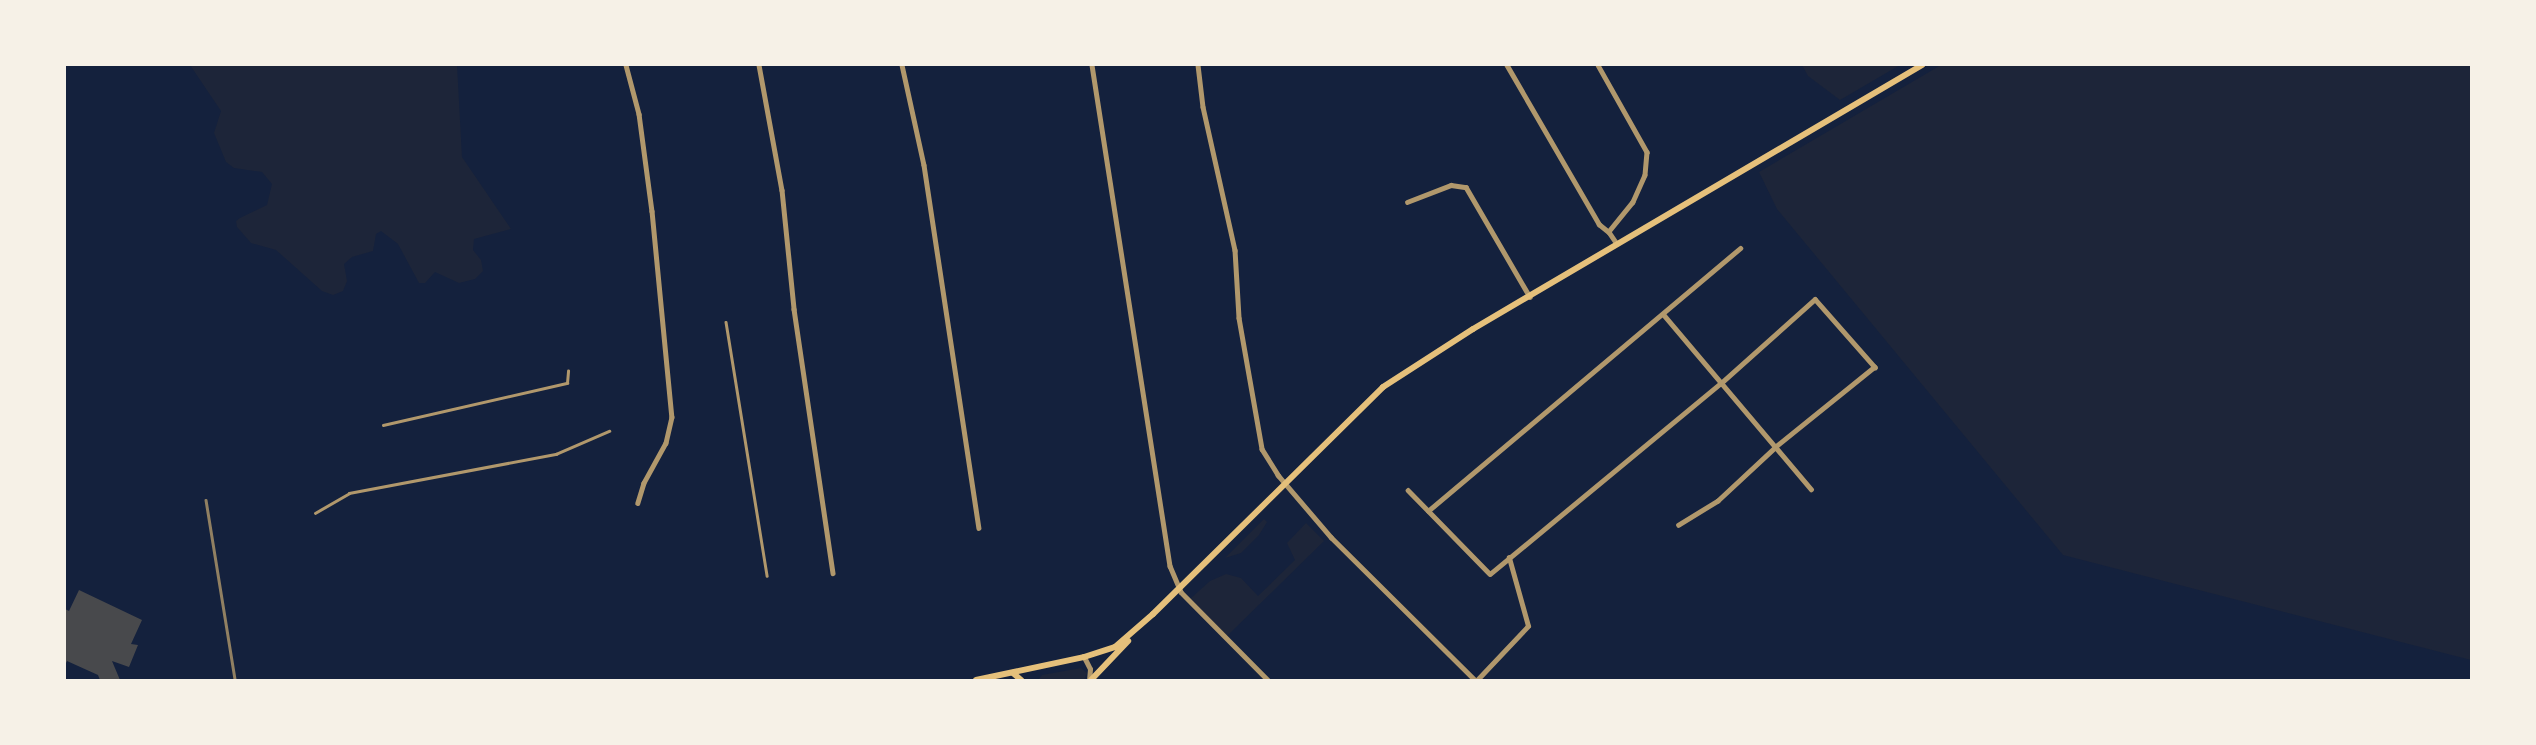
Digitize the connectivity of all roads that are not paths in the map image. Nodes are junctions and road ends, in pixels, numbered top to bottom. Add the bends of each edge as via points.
1 (626, 65) edge
2 (759, 65) edge
3 (902, 65) edge
4 (1092, 65) edge
5 (1198, 65) edge
6 (1507, 65) edge
7 (1598, 65) edge
8 (1922, 65) edge
9 (1407, 202) dead end
10 (1609, 232) junction
11 (1618, 245) junction
12 (1740, 248) dead end
13 (1530, 297) junction
14 (1664, 315) junction
15 (726, 322) dead end
16 (568, 371) dead end
17 (1720, 384) junction
18 (383, 425) dead end
19 (609, 431) dead end
20 (1776, 447) junction
21 (1285, 482) junction
22 (1811, 489) dead end
23 (1408, 490) dead end
24 (638, 503) dead end
25 (1428, 511) junction
26 (315, 513) dead end
27 (1679, 525) dead end
28 (979, 528) dead end
29 (1509, 558) junction
30 (832, 573) dead end
31 (767, 576) dead end
32 (1178, 589) junction
33 (1153, 614) junction
34 (1084, 657) junction
35 (1013, 673) junction
36 (976, 680) edge
37 (1021, 680) edge
38 (1090, 680) edge
39 (1268, 680) edge
40 (1476, 680) edge

1 - 24 street via 639,114 652,211 672,417 666,443
2 - 30 street via 782,190 794,309
3 - 28 street via 924,165
4 - 32 street via 1170,566
5 - 21 street via 1235,250 1239,318 1262,449
6 - 10 street via 1600,224
7 - 10 street via 1647,152 1645,175 1633,202
8 - 11 main road
9 - 13 street via 1451,185 1466,187
10 - 11 street
11 - 13 main road
12 - 14 street
13 - 21 main road via 1382,387
14 - 17 street
14 - 25 street
15 - 31 lane
16 - 18 lane via 567,383
17 - 20 street
17 - 20 street via 1815,299 1875,367
17 - 29 street
19 - 26 lane via 556,454 349,493
20 - 22 street
20 - 27 street via 1718,501
21 - 32 main road
21 - 40 street via 1331,537
23 - 25 street
25 - 29 street via 1490,574
29 - 40 street via 1528,626
32 - 33 main road
32 - 39 street
33 - 34 main road via 1115,647
33 - 38 main road
34 - 35 main road
34 - 38 street
35 - 36 main road
35 - 37 main road

